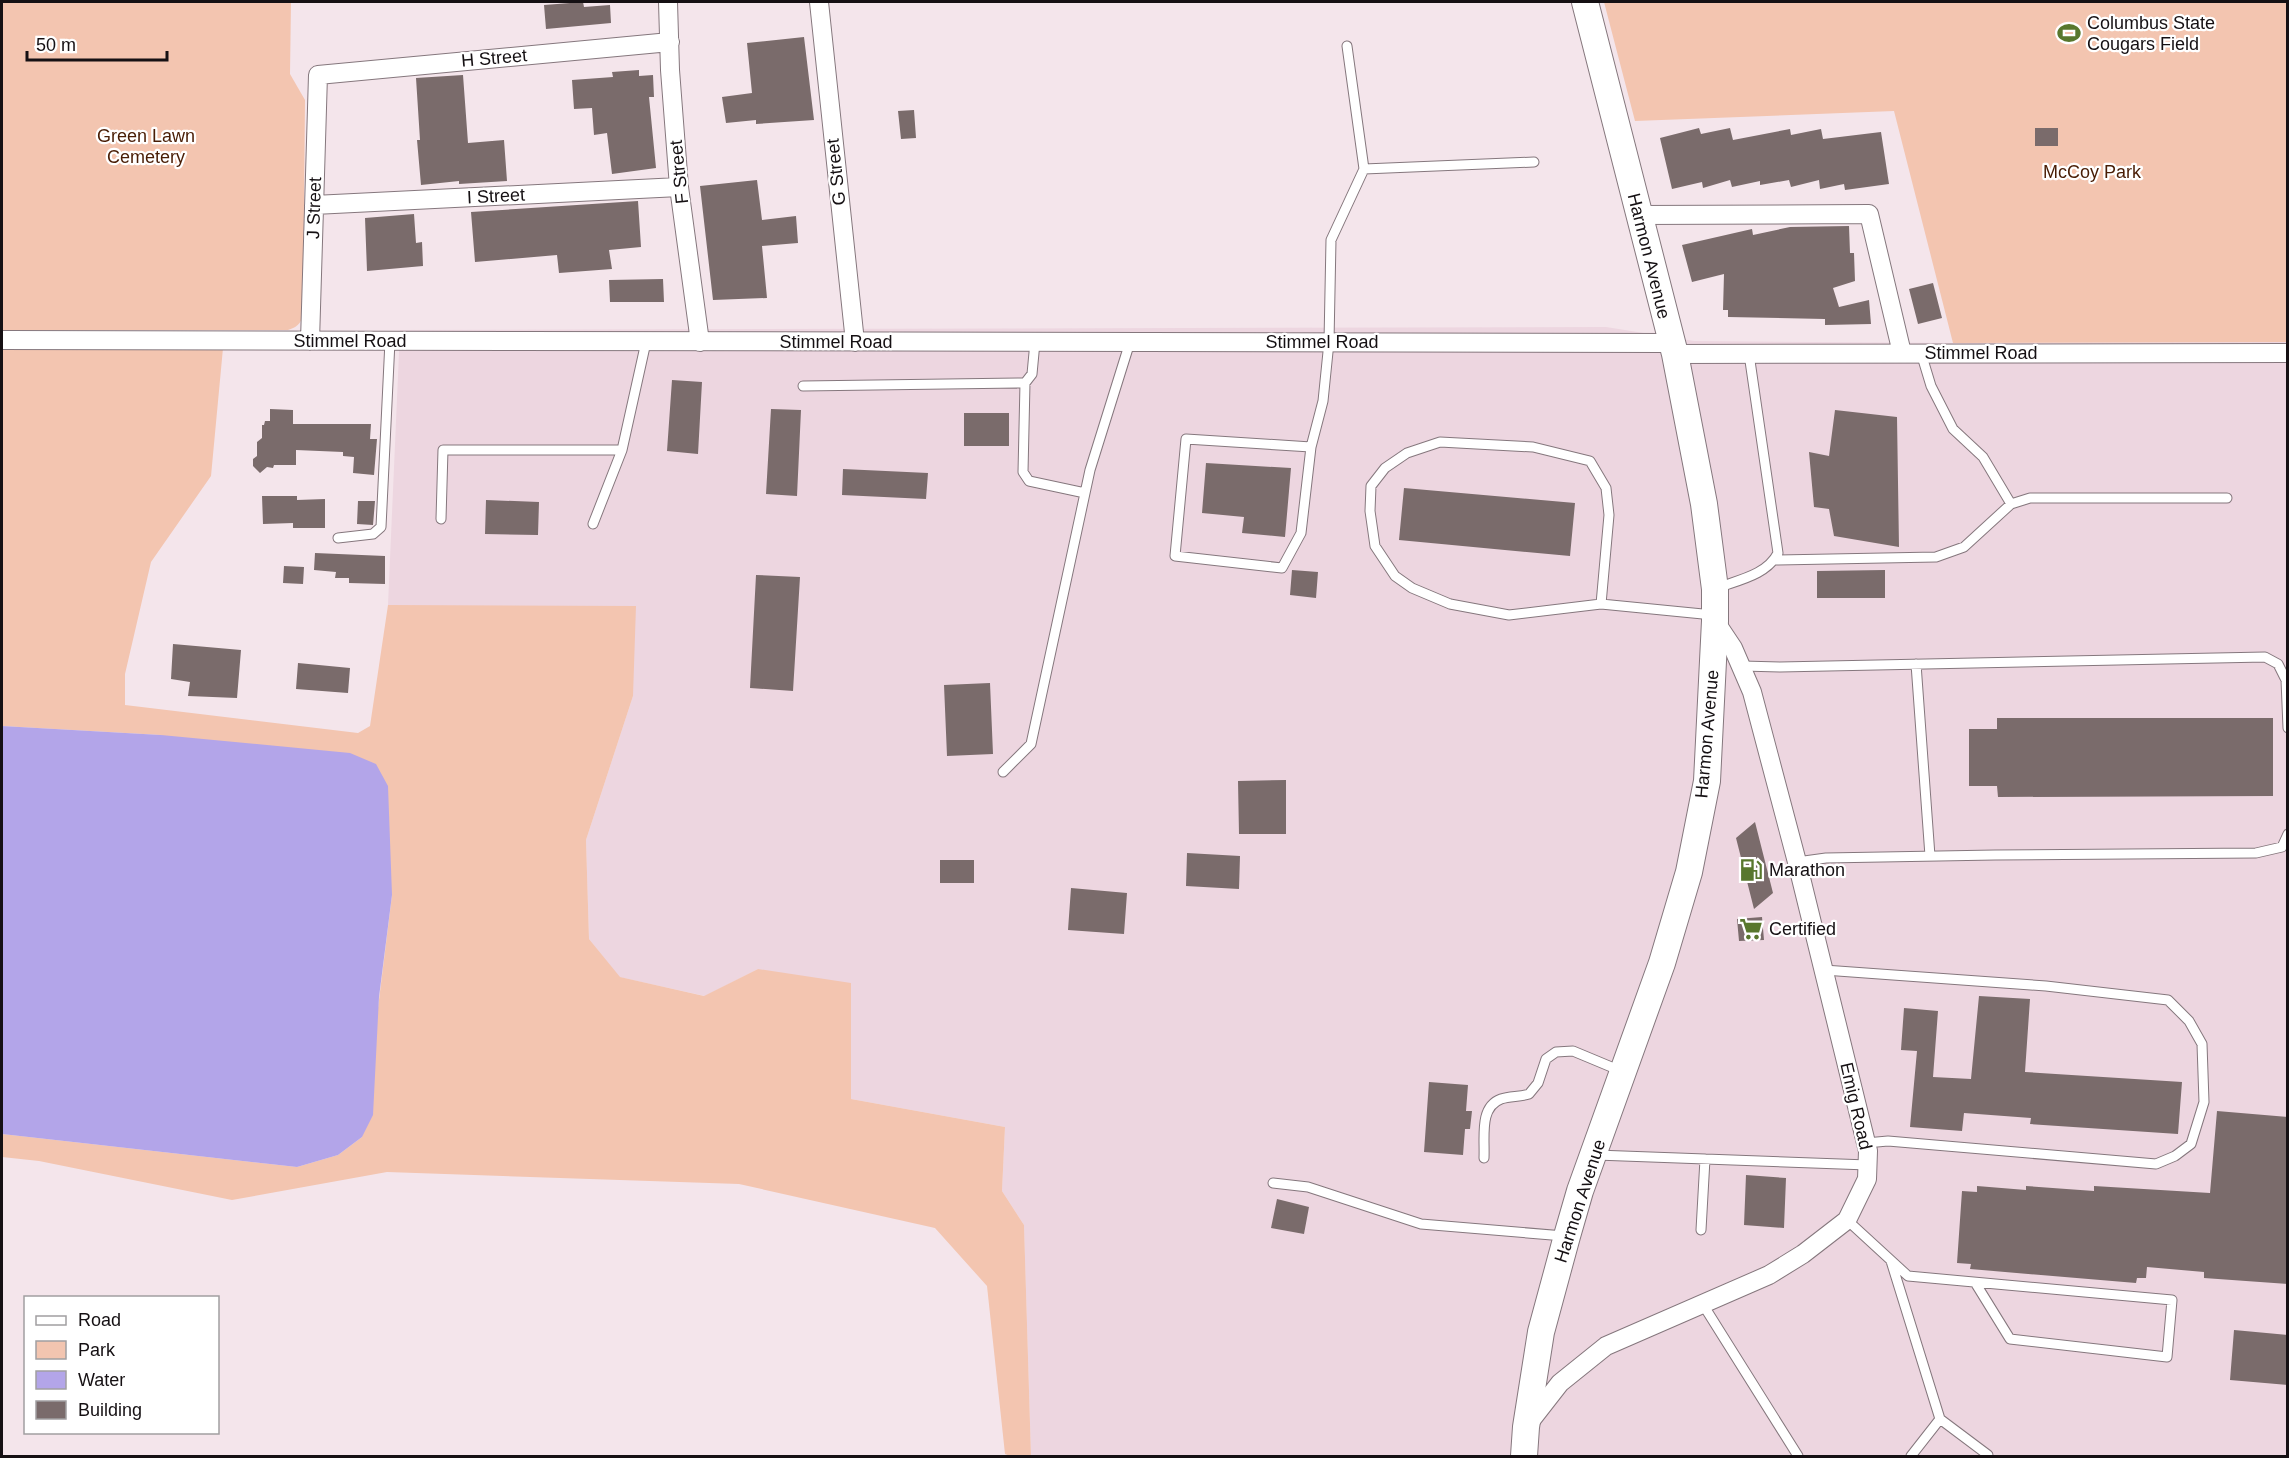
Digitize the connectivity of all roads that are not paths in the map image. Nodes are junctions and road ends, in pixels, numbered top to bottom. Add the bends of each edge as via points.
1 (668, 2) edge
2 (819, 2) edge
3 (1585, 2) edge
4 (670, 42) junction
5 (1347, 46) dead end
6 (318, 75) joint
7 (1534, 162) dead end
8 (1364, 169) junction
9 (679, 187) junction
10 (314, 205) junction
11 (1639, 216) junction
12 (2, 340) edge
13 (310, 341) junction
14 (390, 341) junction
15 (646, 342) junction
16 (700, 342) junction
17 (855, 342) junction
18 (1035, 342) junction
19 (1130, 342) junction
20 (1329, 342) junction
21 (1673, 348) junction
22 (1911, 353) junction
23 (2288, 353) edge
24 (1749, 354) junction
25 (1025, 383) junction
26 (803, 386) dead end
27 (1311, 447) junction
28 (622, 450) junction
29 (1085, 493) junction
30 (2227, 498) dead end
31 (2012, 504) junction
32 (441, 519) dead end
33 (593, 524) dead end
34 (338, 538) dead end
35 (1774, 560) junction
36 (1715, 589) junction
37 (1602, 604) junction
38 (1715, 618) junction
39 (1916, 664) junction
40 (1742, 666) junction
41 (2288, 728) edge
42 (1003, 772) dead end
43 (2288, 834) edge
44 (1930, 856) junction
45 (1797, 862) junction
46 (1824, 970) junction
47 (1623, 1072) junction
48 (1866, 1143) junction
49 (1594, 1155) junction
50 (1484, 1158) dead end
51 (1706, 1159) junction
52 (1868, 1165) junction
53 (1273, 1184) dead end
54 (1847, 1220) junction
55 (1701, 1230) dead end
56 (1567, 1236) junction
57 (1890, 1259) junction
58 (1976, 1284) junction
59 (1702, 1303) junction
60 (1940, 1419) junction
61 (1526, 1426) junction
62 (1524, 1456) edge
63 (1798, 1456) edge
64 (1911, 1456) edge
65 (1988, 1456) edge

1 - 4 street, F Street
2 - 17 street, G Street
3 - 11 main road, Harmon Avenue
4 - 6 street, H Street
4 - 9 street, F Street
5 - 8 lane
6 - 10 street, J Street
7 - 8 lane
8 - 20 lane via 1331,240
9 - 10 street, I Street
9 - 16 street, F Street
10 - 13 street, J Street
11 - 21 main road, Harmon Avenue
11 - 22 street via 1869,214
12 - 13 street, Stimmel Road
13 - 14 street, Stimmel Road
14 - 15 street, Stimmel Road
14 - 34 lane via 381,526 373,534
15 - 16 street, Stimmel Road
15 - 28 lane
16 - 17 street, Stimmel Road
17 - 18 street, Stimmel Road
18 - 19 street, Stimmel Road
18 - 25 lane via 1032,374
19 - 20 street, Stimmel Road
19 - 29 lane
20 - 21 street, Stimmel Road
20 - 27 lane via 1323,401
21 - 24 street, Stimmel Road
21 - 36 main road, Harmon Avenue via 1704,504
22 - 23 street, Stimmel Road
22 - 24 street, Stimmel Road
22 - 31 lane via 1953,429 1983,457
24 - 35 lane via 1778,553
25 - 26 lane
25 - 29 lane via 1023,472 1029,481
27 - 27 lane via 1186,439 1175,556 1282,568 1301,533
28 - 32 lane via 443,450
28 - 33 lane
29 - 42 lane via 1031,744
30 - 31 lane via 2030,498
31 - 35 lane via 1964,546 1936,557
35 - 36 lane via 1765,569
36 - 38 main road, Harmon Avenue
37 - 37 lane via 1609,515 1606,488 1590,460 1533,447 1440,442 1407,453 1384,468 1371,486 1375,546 1395,576 1412,588 1449,604 1509,615
37 - 38 lane
38 - 40 street, Emig Road
38 - 47 main road, Harmon Avenue via 1707,781 1689,872
39 - 40 lane
39 - 41 lane via 2265,657 2278,664 2286,680
39 - 44 lane
40 - 45 street, Emig Road
43 - 44 lane via 2282,848 2256,854
44 - 45 lane
45 - 46 street, Emig Road
46 - 48 street, Emig Road
46 - 48 lane via 2046,986 2168,1000 2202,1044 2204,1102 2191,1144 2156,1164 1888,1141
47 - 49 main road, Harmon Avenue
47 - 50 lane via 1573,1051 1556,1052 1546,1059 1530,1094 1504,1097 1491,1104 1486,1112
48 - 52 street, Emig Road
49 - 51 lane
49 - 56 main road, Harmon Avenue
51 - 52 lane
51 - 55 lane
52 - 54 street, Emig Road via 1868,1179
53 - 56 lane via 1308,1187 1421,1224
54 - 57 lane
54 - 59 street, Emig Road via 1768,1275
56 - 61 main road, Harmon Avenue via 1541,1332
57 - 58 lane via 1908,1276
57 - 60 lane
58 - 58 lane via 2010,1339 2167,1357 2172,1300
59 - 61 street, Emig Road via 1606,1346 1560,1383
59 - 63 lane
60 - 64 lane
60 - 65 lane
61 - 62 main road, Harmon Avenue

